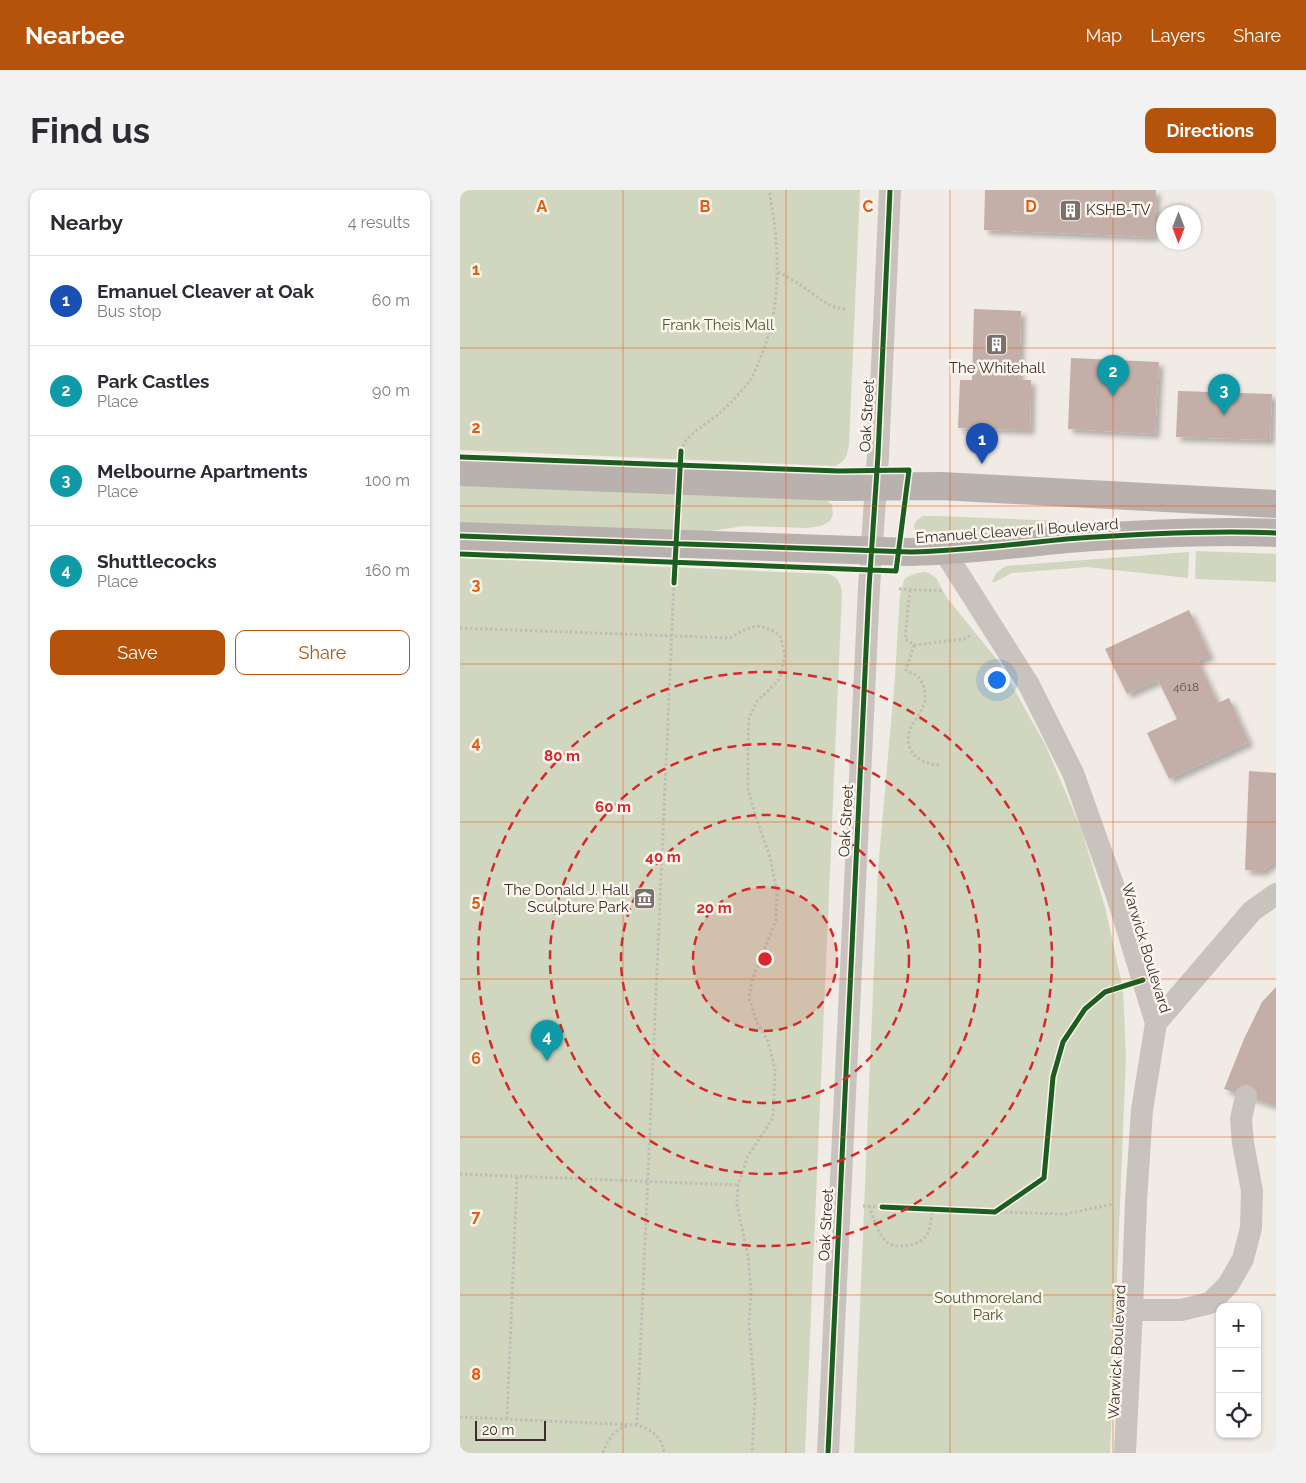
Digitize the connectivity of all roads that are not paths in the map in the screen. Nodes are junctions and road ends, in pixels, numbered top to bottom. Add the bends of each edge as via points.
1 (890, 190) edge
2 (460, 472) edge
3 (876, 486) junction
4 (1276, 504) edge
5 (1276, 533) edge
6 (460, 536) edge
7 (944, 551) junction
8 (872, 552) junction
9 (1276, 894) edge
10 (1156, 1023) junction
11 (1246, 1096) dead end
12 (1132, 1310) junction
13 (828, 1453) edge
14 (1124, 1453) edge

1 - 3 street, Oak Street
2 - 3 main road, Emanuel Cleaver II Boulevard
3 - 4 main road, Emanuel Cleaver II Boulevard via 1042,490
3 - 8 street, Oak Street
5 - 7 main road, Emanuel Cleaver II Boulevard via 1160,534
6 - 8 main road, Emanuel Cleaver II Boulevard
7 - 8 main road, Emanuel Cleaver II Boulevard
7 - 10 street, Warwick Boulevard via 1029,685 1073,773 1117,896
8 - 13 street, Oak Street
9 - 10 street via 1252,911
10 - 12 street, Warwick Boulevard via 1142,1110
11 - 12 street via 1241,1119 1252,1191 1251,1228 1243,1259 1228,1284 1210,1303 1181,1310
12 - 14 street, Warwick Boulevard

